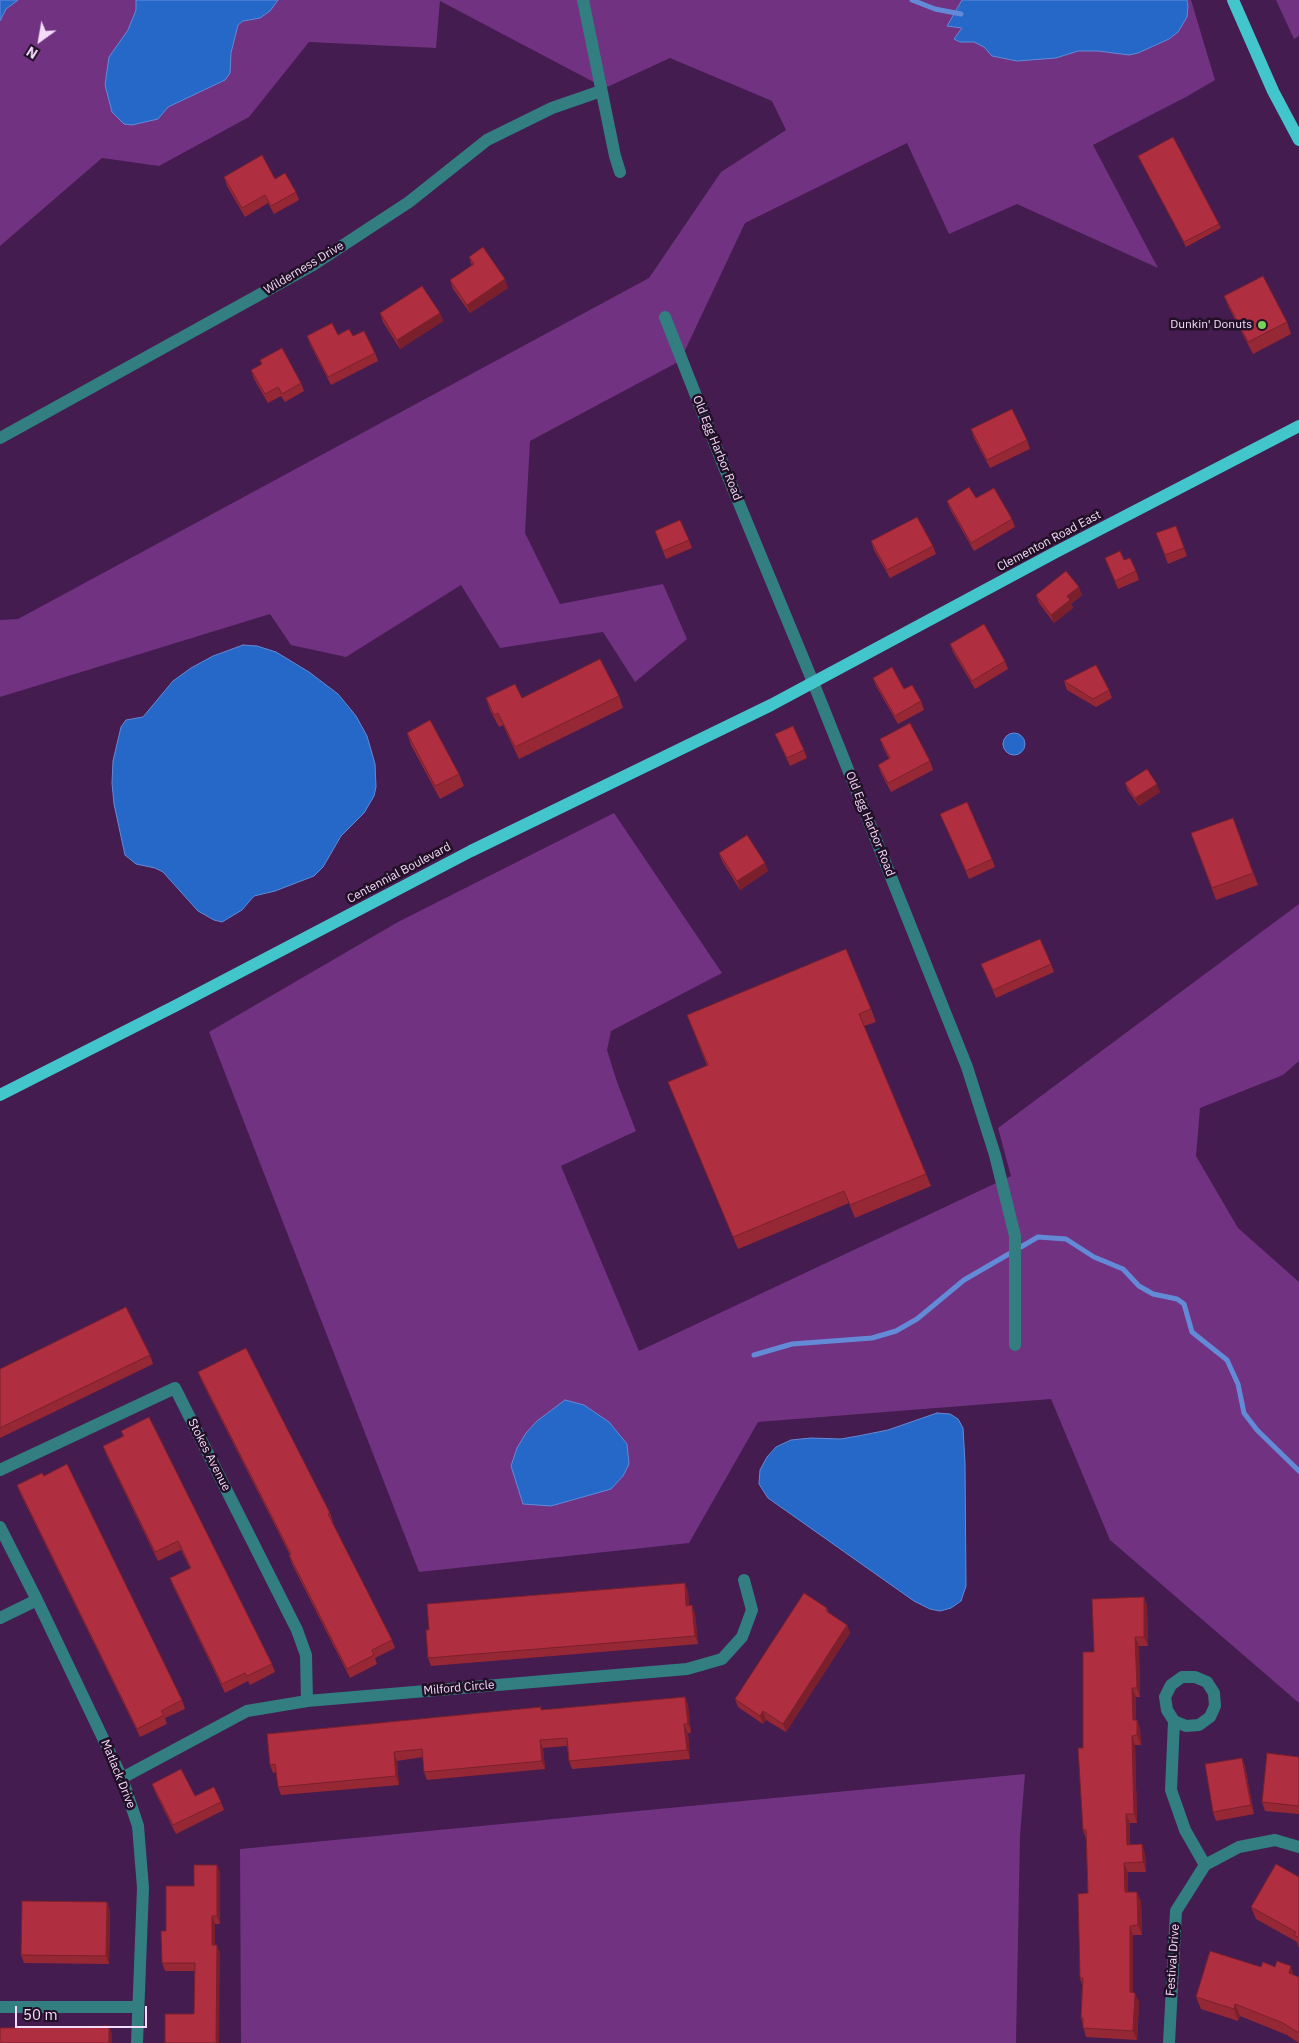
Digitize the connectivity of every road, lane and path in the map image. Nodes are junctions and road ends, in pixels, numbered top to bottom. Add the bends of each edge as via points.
1 (583, 0) edge
2 (1233, 0) edge
3 (601, 91) junction
4 (1299, 140) edge
5 (620, 172) dead end
6 (665, 317) dead end
7 (1299, 426) edge
8 (0, 438) edge
9 (813, 682) junction
10 (0, 1095) edge
11 (1015, 1344) dead end
12 (0, 1470) edge
13 (0, 1527) edge
14 (744, 1580) dead end
15 (37, 1600) junction
16 (0, 1618) edge
17 (307, 1701) junction
18 (1174, 1720) dead end
19 (122, 1778) junction
20 (1299, 1847) edge
21 (1205, 1865) junction
22 (0, 2007) edge
23 (138, 2007) junction
24 (138, 2043) edge
25 (1170, 2043) edge

1 - 3 street
2 - 4 main road via 1273,91
3 - 5 street
3 - 8 street, Wilderness Drive via 552,108 487,140 409,202 314,265
6 - 9 street, Old Egg Harbor Road
7 - 9 main road, Clementon Road East
9 - 10 main road, Centennial Boulevard via 471,851
9 - 11 street, Old Egg Harbor Road via 967,1068 995,1155 1014,1236
12 - 17 street, Stokes Avenue via 175,1388 297,1630 306,1655
13 - 15 street, Matlack Drive
14 - 17 street, Milford Circle via 752,1610 742,1637 722,1659 686,1669
15 - 16 street
15 - 19 street, Matlack Drive
17 - 19 street, Milford Circle via 247,1711
18 - 21 street via 1171,1790 1185,1830
19 - 23 street, Matlack Drive via 138,1826 140,1844 142,1888
20 - 21 street, Festival Drive via 1276,1840 1248,1845
21 - 25 street, Festival Drive via 1176,1911
22 - 23 street
23 - 24 street, Matlack Drive

